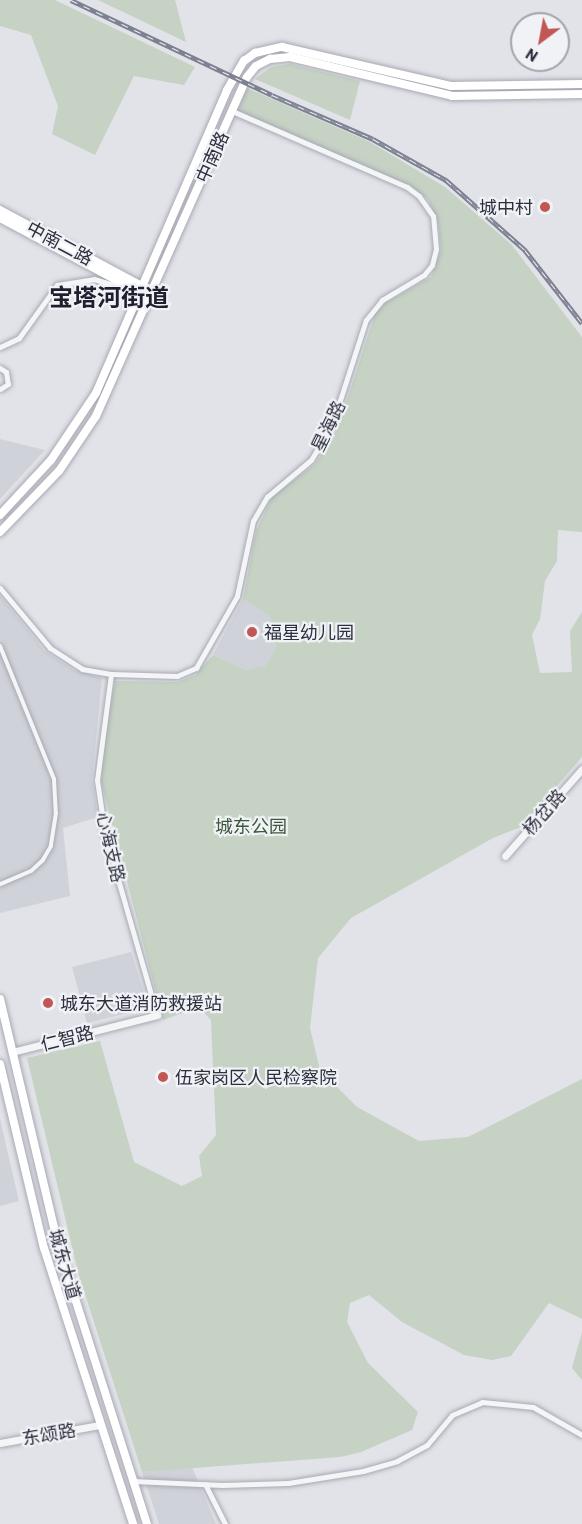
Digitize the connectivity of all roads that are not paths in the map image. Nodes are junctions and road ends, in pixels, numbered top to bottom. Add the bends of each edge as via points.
1 (582, 84) edge
2 (582, 94) edge
3 (232, 111) junction
4 (0, 210) edge
5 (0, 218) edge
6 (142, 290) junction
7 (152, 295) junction
8 (0, 347) edge
9 (0, 368) edge
10 (0, 389) edge
11 (0, 515) edge
12 (0, 532) edge
13 (0, 588) edge
14 (0, 646) edge
15 (111, 674) junction
16 (582, 769) edge
17 (505, 856) dead end
18 (0, 884) edge
19 (0, 999) edge
20 (157, 1015) joint
21 (12, 1052) junction
22 (0, 1064) edge
23 (99, 1425) junction
24 (582, 1435) edge
25 (0, 1443) edge
26 (133, 1481) junction
27 (205, 1484) junction
28 (133, 1524) edge
29 (147, 1524) edge
30 (225, 1524) edge

1 - 6 main road, 中南路 via 451,86 282,47 255,53 236,71
2 - 3 main road, 中南路 via 452,96 279,57 251,70
3 - 7 main road, 中南路
3 - 15 street, 星海路 via 407,187 419,196 432,216 436,249 432,265 424,275 382,300 366,320 332,425 310,460 267,497 253,521 237,596 196,668 177,676
4 - 6 main road, 中南二路
5 - 6 main road, 中南二路
6 - 7 main road, 中南二路
6 - 8 street via 93,279 57,285 19,338
6 - 11 main road, 中南路 via 96,393 71,435 36,479
7 - 12 main road, 中南路 via 116,379 86,433 52,479
9 - 10 street via 6,372 8,384
13 - 15 street, 星海路 via 50,648 82,669
14 - 18 street via 54,779 56,813 51,846 43,860 31,871
15 - 20 street, 心海支路 via 100,729 97,780 105,834
16 - 17 street, 杨岔路
19 - 21 main road, 城东大道
20 - 21 street, 仁智路
21 - 26 main road, 城东大道 via 58,1245
22 - 23 main road, 城东大道 via 44,1248
23 - 25 street, 东颂路
23 - 28 main road, 城东大道
24 - 27 street via 533,1407 482,1402 452,1415 420,1448 363,1471 288,1483
26 - 27 street
26 - 29 main road, 城东大道
27 - 30 street

